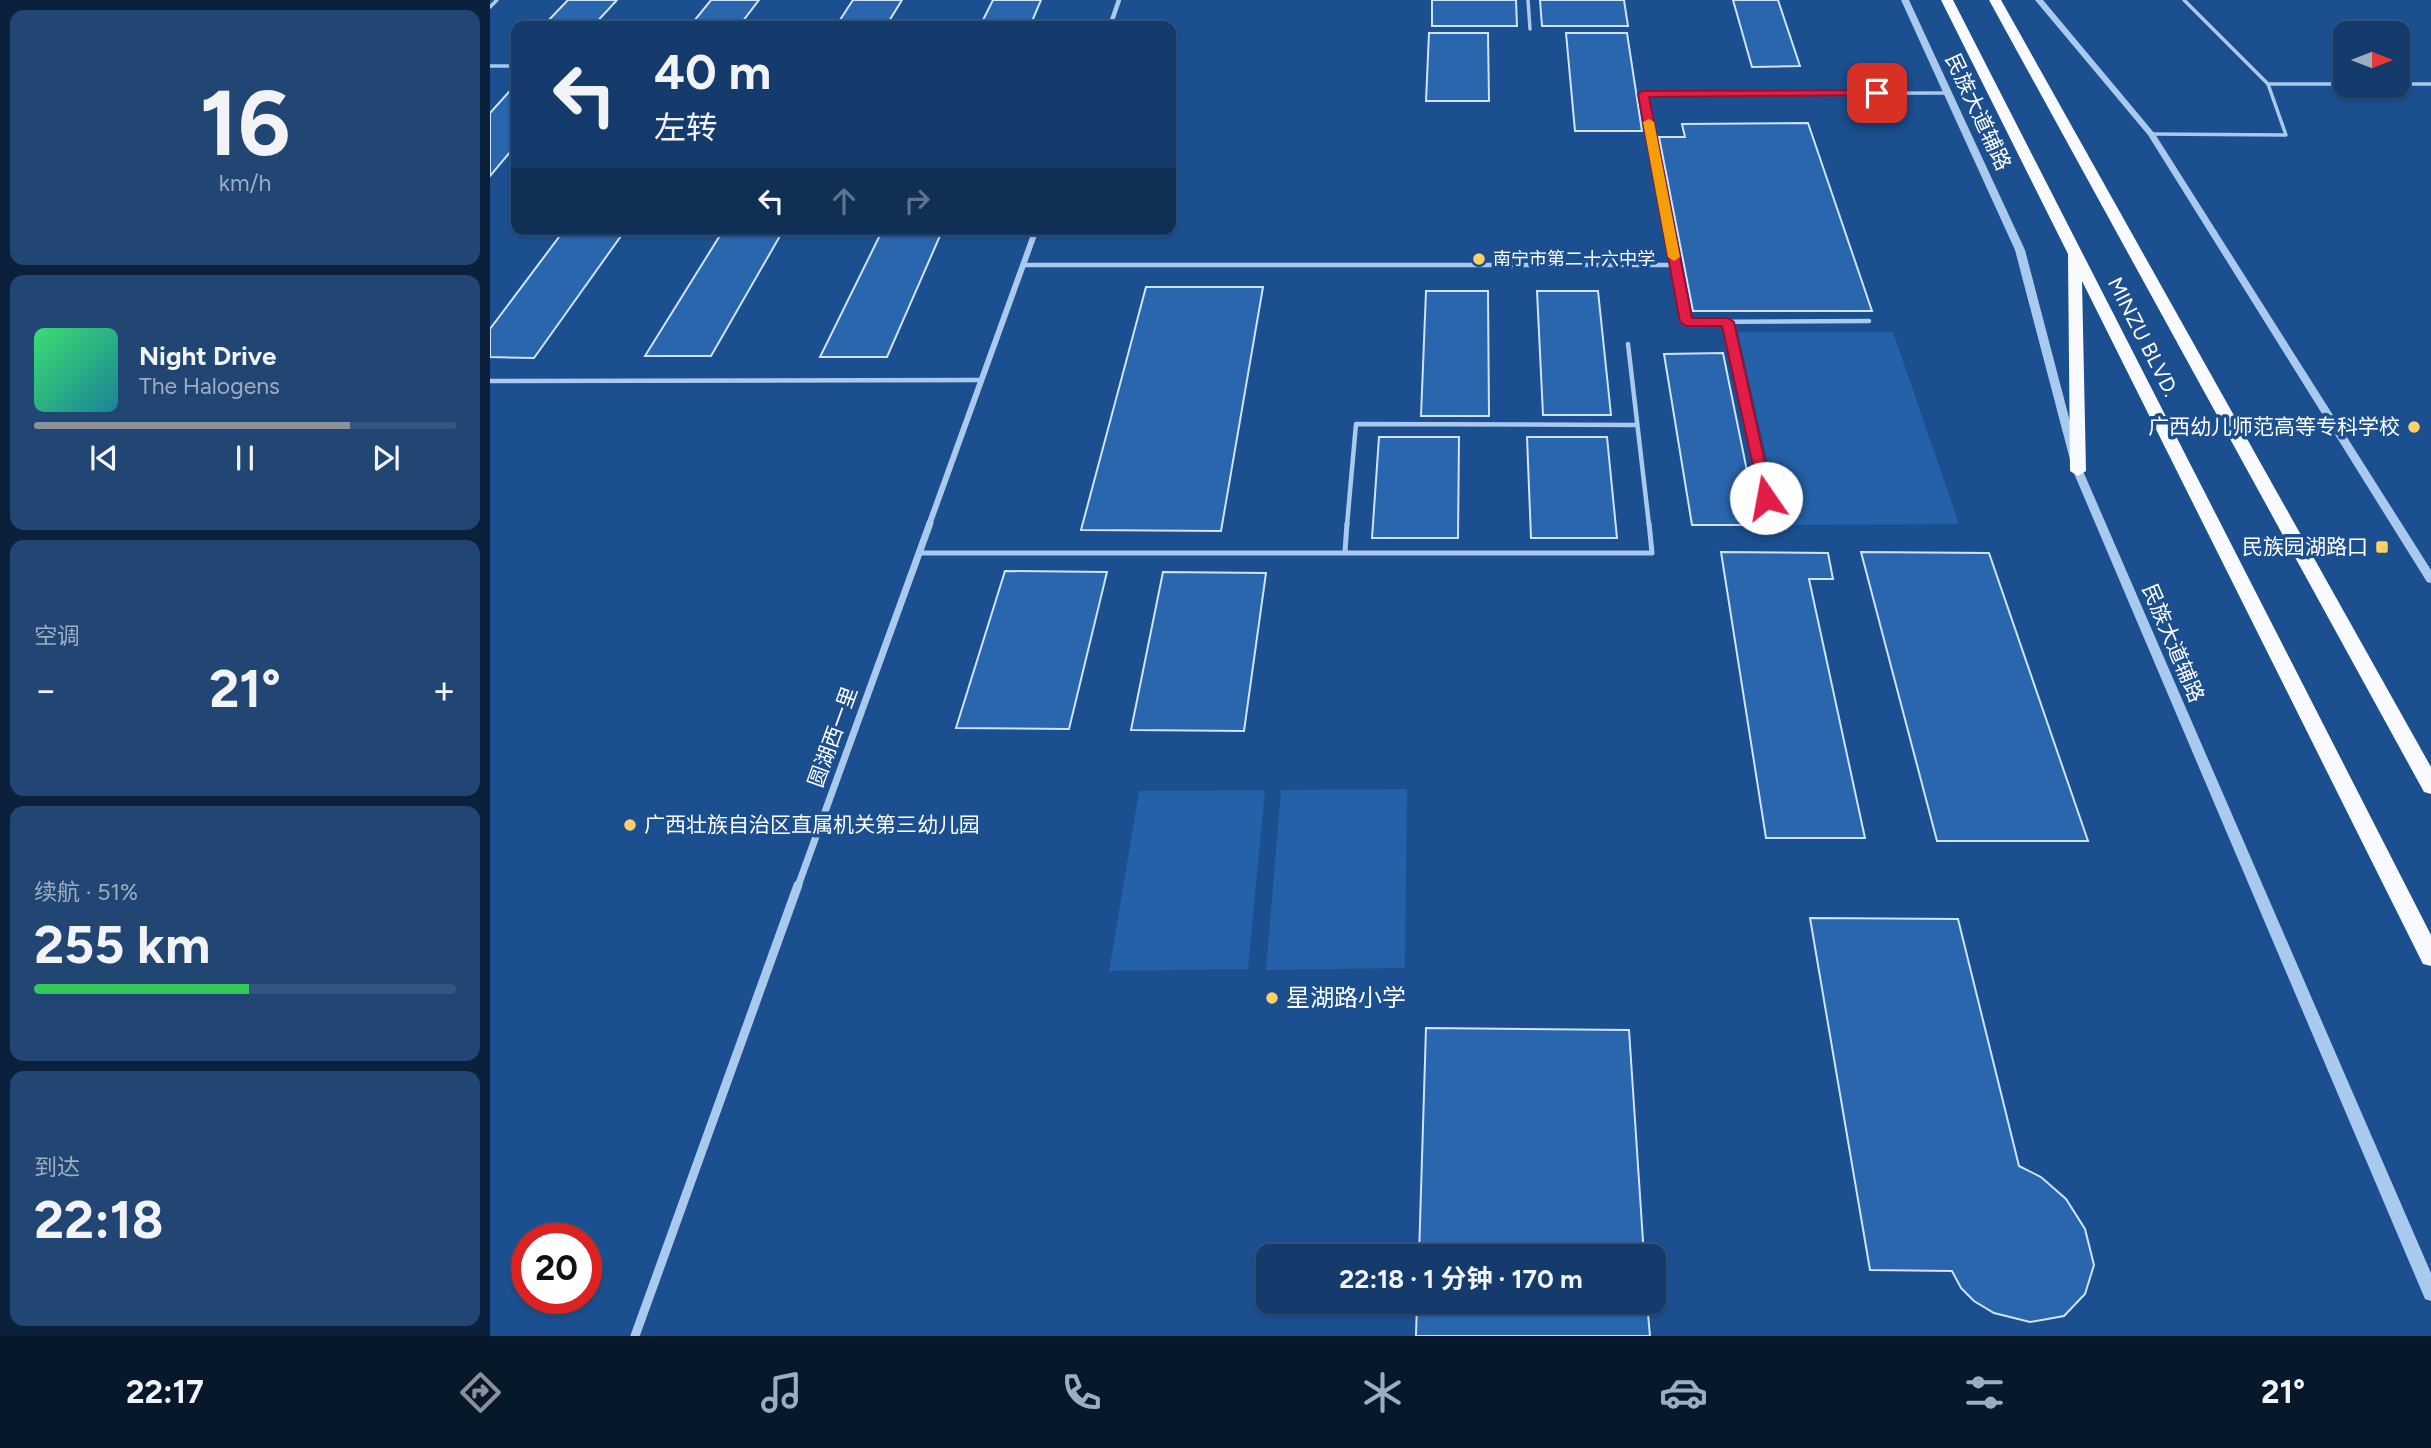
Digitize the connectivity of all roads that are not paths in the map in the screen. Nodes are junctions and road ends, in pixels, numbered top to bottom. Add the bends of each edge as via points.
1 (497, 0) edge
2 (1119, 0) edge
3 (1528, 0) edge
4 (1905, 0) edge
5 (1947, 0) edge
6 (1995, 0) edge
7 (2039, 0) edge
8 (2184, 0) edge
9 (490, 7) edge
10 (1112, 21) edge
11 (1530, 29) dead end
12 (490, 66) edge
13 (511, 66) edge
14 (2268, 84) junction
15 (2333, 84) edge
16 (2410, 84) edge
17 (2431, 84) edge
18 (1948, 93) junction
19 (2151, 134) junction
20 (1034, 235) edge
21 (2074, 251) junction
22 (1023, 265) junction
23 (1675, 265) junction
24 (1869, 321) dead end
25 (1728, 322) junction
26 (1628, 344) dead end
27 (981, 380) junction
28 (490, 382) edge
29 (1637, 425) junction
30 (2078, 471) junction
31 (1771, 523) dead end
32 (1345, 552) junction
33 (919, 553) junction
34 (2431, 579) edge
35 (2431, 786) edge
36 (2431, 957) edge
37 (2431, 1293) edge
38 (635, 1336) edge

1 - 9 lane
2 - 10 street
3 - 11 lane
4 - 18 street, 民族大道辅路
5 - 21 highway, MINZU BLVD.
6 - 35 highway, MINZU BLVD.
7 - 19 street
8 - 14 lane
12 - 13 lane
14 - 15 lane
14 - 19 lane via 2286,135
16 - 17 lane
18 - 23 lane via 1643,94
18 - 30 street, 民族大道辅路 via 2020,250
19 - 34 street
20 - 22 street, 圆湖西一里
21 - 30 highway
21 - 36 highway, MINZU BLVD.
22 - 23 lane
22 - 27 street, 圆湖西一里
23 - 25 lane via 1686,322
24 - 25 lane
25 - 31 lane
26 - 29 lane
27 - 28 lane
27 - 33 street, 圆湖西一里
29 - 32 lane via 1356,425
29 - 32 lane via 1652,553
30 - 37 street, 民族大道辅路
32 - 33 lane
33 - 38 street, 圆湖西一里

